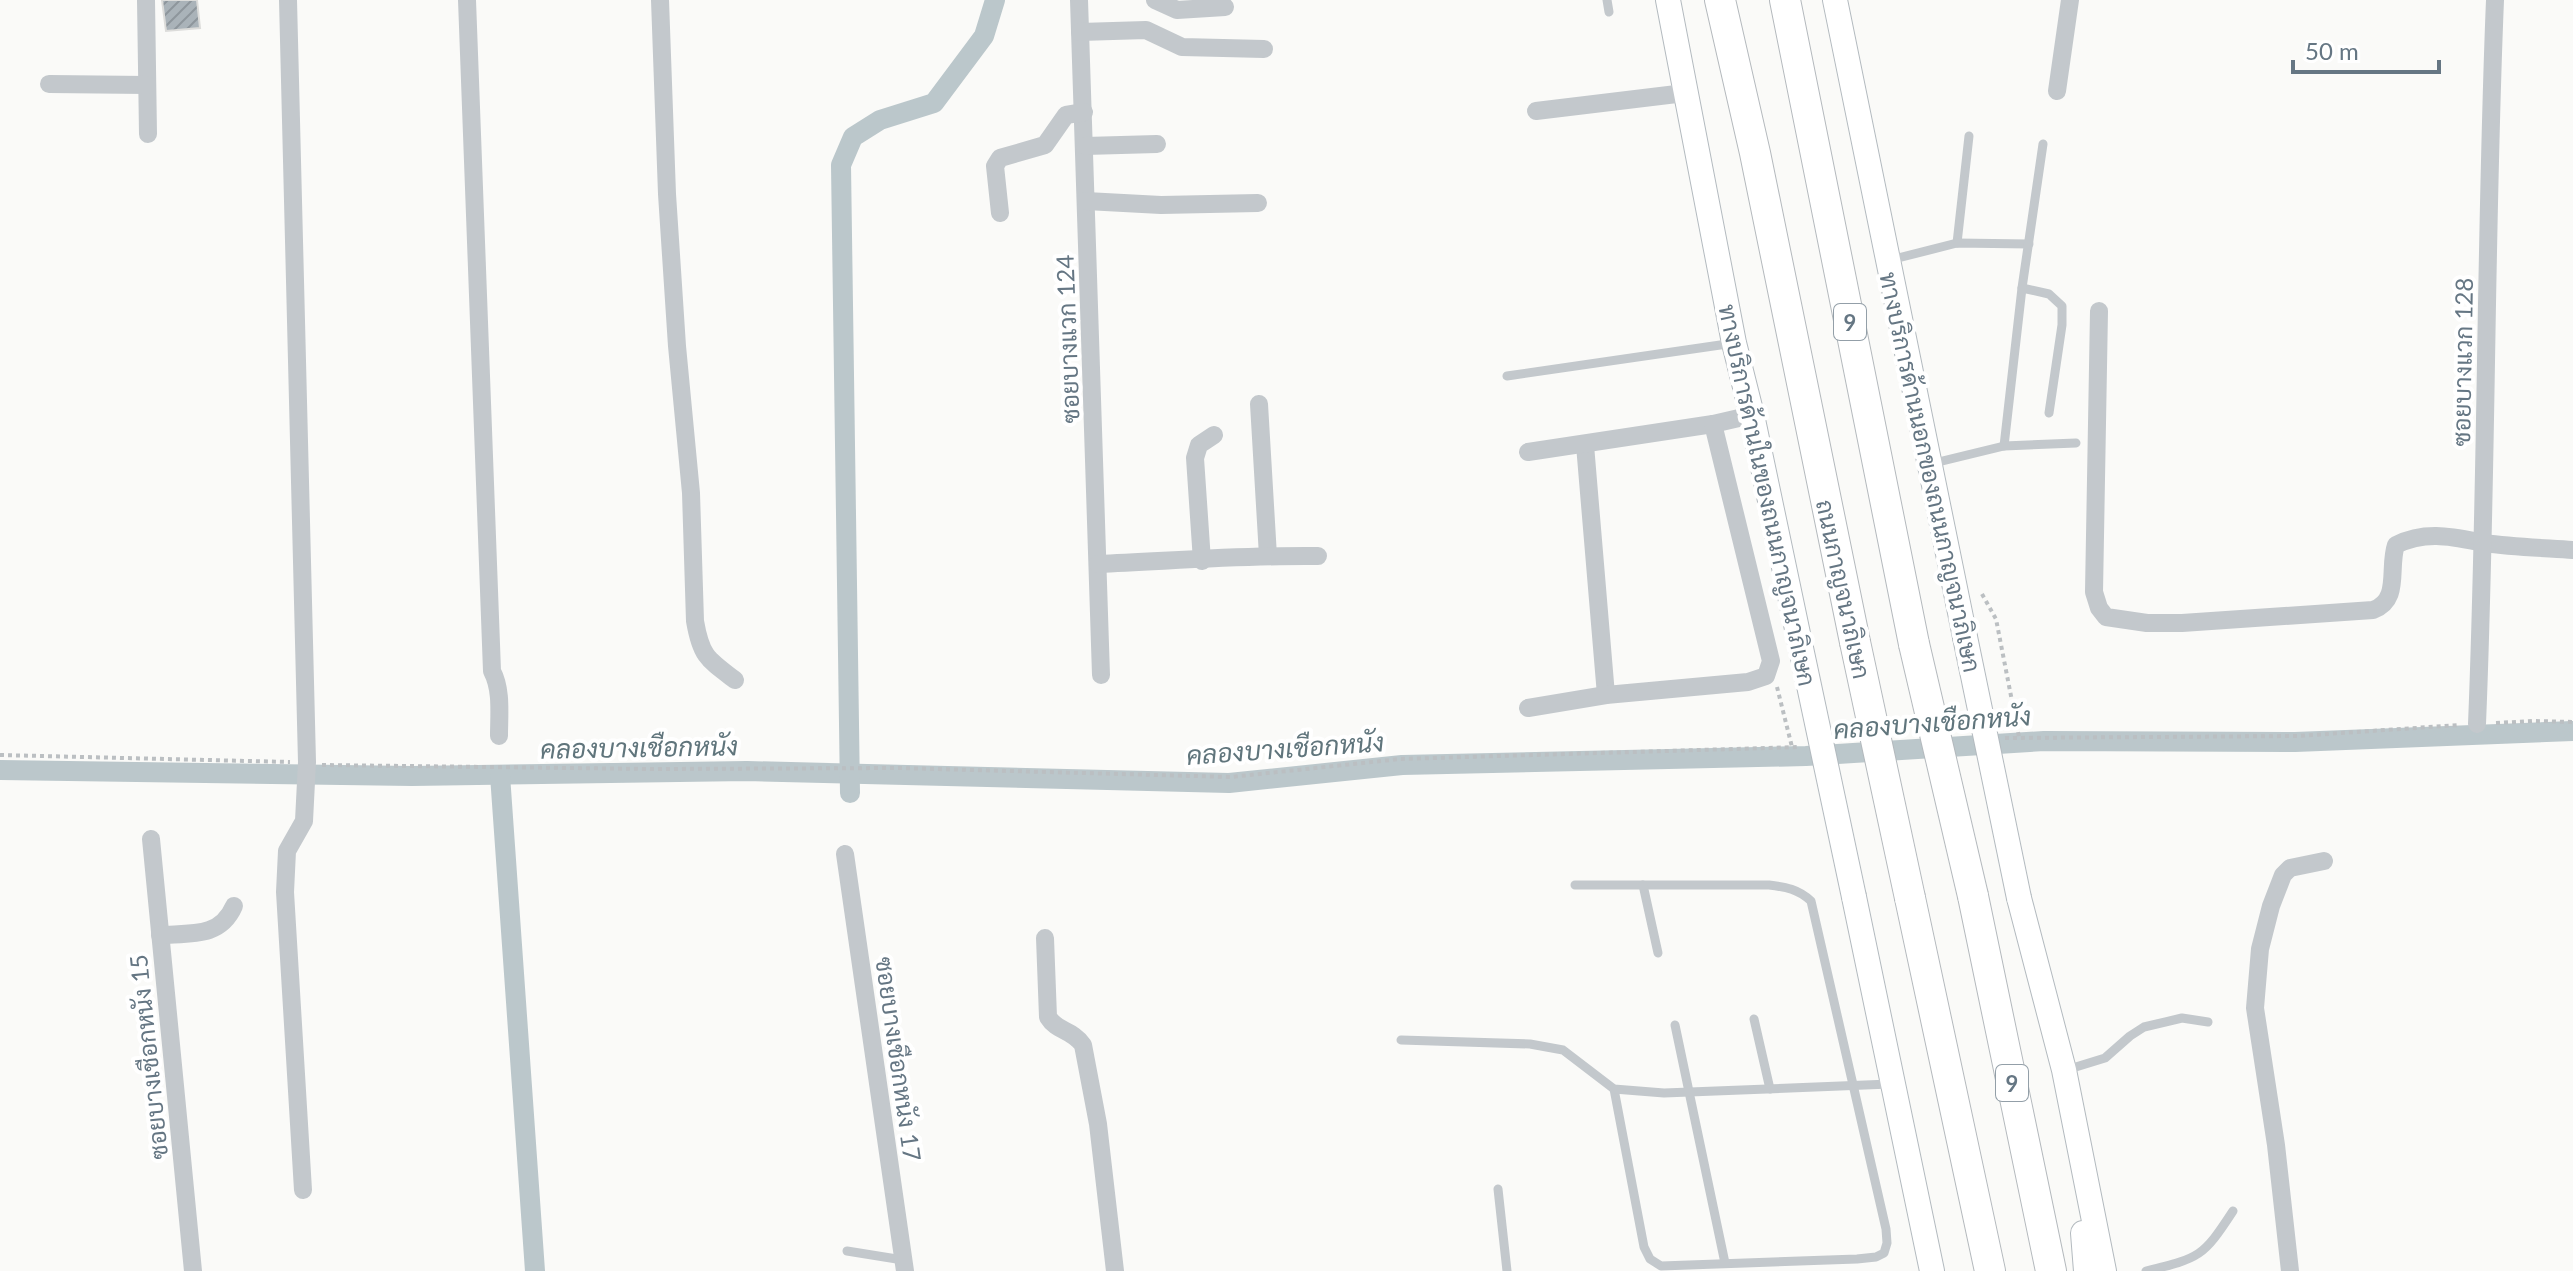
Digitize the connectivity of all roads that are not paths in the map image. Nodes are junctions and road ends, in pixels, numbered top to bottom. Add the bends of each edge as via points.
1 (146, 0) edge
2 (288, 0) edge
3 (467, 0) edge
4 (660, 0) edge
5 (1079, 0) edge
6 (1155, 0) edge
7 (1607, 0) edge
8 (1668, 0) edge
9 (1720, 0) edge
10 (1785, 0) edge
11 (1835, 0) edge
12 (2070, 0) edge
13 (2495, 0) edge
14 (1225, 7) dead end
15 (1609, 12) dead end
16 (1080, 32) junction
17 (1264, 49) dead end
18 (49, 84) dead end
19 (147, 85) junction
20 (2057, 91) dead end
21 (1685, 93) junction
22 (1536, 111) dead end
23 (1084, 112) junction
24 (148, 134) dead end
25 (1969, 136) dead end
26 (1157, 144) dead end
27 (2043, 144) dead end
28 (1085, 146) junction
29 (1086, 201) junction
30 (1258, 203) dead end
31 (1000, 213) dead end
32 (1957, 243) junction
33 (2029, 244) junction
34 (1888, 261) junction
35 (2022, 288) junction
36 (2099, 311) dead end
37 (1734, 343) junction
38 (1507, 376) dead end
39 (1259, 404) dead end
40 (2049, 413) dead end
41 (1752, 415) junction
42 (1713, 424) junction
43 (1214, 435) dead end
44 (2076, 443) dead end
45 (1585, 445) junction
46 (2004, 446) junction
47 (1528, 452) dead end
48 (1930, 464) junction
49 (2484, 543) junction
50 (2573, 550) edge
51 (1268, 556) junction
52 (1318, 556) dead end
53 (1202, 561) junction
54 (1098, 564) junction
55 (1101, 675) dead end
56 (735, 680) dead end
57 (1606, 695) junction
58 (1528, 708) dead end
59 (2477, 724) road end
60 (499, 736) dead end
61 (151, 839) dead end
62 (845, 854) dead end
63 (2324, 861) dead end
64 (1575, 885) dead end
65 (1643, 885) junction
66 (234, 906) dead end
67 (160, 935) junction
68 (1045, 938) dead end
69 (1658, 953) dead end
70 (1754, 1019) dead end
71 (2208, 1022) dead end
72 (1675, 1025) dead end
73 (1401, 1040) dead end
74 (2064, 1070) junction
75 (1893, 1083) junction
76 (1853, 1085) junction
77 (1614, 1089) junction
78 (1770, 1089) junction
79 (1691, 1091) junction
80 (2079, 1155) junction
81 (1498, 1189) dead end
82 (303, 1190) dead end
83 (2233, 1211) dead end
84 (847, 1251) dead end
85 (1725, 1263) junction
86 (904, 1265) edge
87 (1678, 1268) edge
88 (193, 1271) edge
89 (1115, 1271) edge
90 (1507, 1271) edge
91 (1932, 1271) edge
92 (1990, 1271) edge
93 (2051, 1271) edge
94 (2086, 1271) edge
95 (2104, 1271) edge
96 (2146, 1271) edge
97 (2290, 1271) edge

1 - 19 street
2 - 82 street via 307,762 304,821 287,851 285,877
3 - 60 street via 492,671 499,691
4 - 56 street via 695,621 707,659
5 - 16 street, ซอยบางแวก 124
6 - 14 street via 1177,10
7 - 15 lane
8 - 21 main road, ทางบริการด้านในของถนนกาญจนาภิเษก
9 - 92 highway, ถนนกาญจนาภิเษก, bridge
10 - 93 highway, 9, bridge via 1914,644
11 - 34 main road, ทางบริการด้านนอกของถนนกาญจนาภิเษก
12 - 20 street
13 - 49 street, ซอยบางแวก 128
16 - 17 street via 1146,30 1182,47
16 - 23 street, ซอยบางแวก 124
18 - 19 street
19 - 24 street
21 - 22 street
21 - 37 main road, ทางบริการด้านในของถนนกาญจนาภิเษก
23 - 28 street, ซอยบางแวก 124
23 - 31 street via 1066,115 1045,145 1000,158 995,166
25 - 32 lane
26 - 28 street
27 - 33 lane
28 - 29 street, ซอยบางแวก 124
29 - 30 street
29 - 54 street, ซอยบางแวก 124
32 - 33 lane
32 - 34 lane
33 - 35 lane
34 - 48 main road, ทางบริการด้านนอกของถนนกาญจนาภิเษก
35 - 40 lane via 2049,294 2062,306
35 - 46 lane
36 - 49 street via 2094,592 2106,617 2182,623 2373,610 2388,600 2396,545 2443,535
37 - 38 lane
37 - 41 main road, ทางบริการด้านในของถนนกาญจนาภิเษก
39 - 51 street
41 - 42 street
41 - 75 main road, ทางบริการด้านในของถนนกาญจนาภิเษก, bridge
42 - 45 street
42 - 57 street via 1771,661 1766,676
43 - 53 street via 1199,445 1195,458
44 - 46 lane
45 - 47 street
45 - 57 street
46 - 48 lane
48 - 74 main road, ทางบริการด้านนอกของถนนกาญจนาภิเษก, bridge via 2019,898
49 - 50 street
49 - 59 street, ซอยบางแวก 128
51 - 52 street
51 - 53 street
53 - 54 street
54 - 55 street, ซอยบางแวก 124
57 - 58 street
61 - 67 street, ซอยบางเชือกหนัง 15
62 - 86 street, ซอยบางเชือกหนัง 17
63 - 97 street via 2290,868 2283,875 2260,949 2255,1008
64 - 65 lane
65 - 69 lane
65 - 76 lane via 1769,885 1802,892 1811,901
66 - 67 street via 228,920 208,931
67 - 88 street, ซอยบางเชือกหนัง 15
68 - 89 street via 1048,1017 1083,1045
70 - 78 lane
71 - 74 lane via 2182,1018 2144,1027 2105,1058
72 - 79 lane
73 - 77 lane via 1563,1050
74 - 80 main road, ทางบริการด้านนอกของถนนกาญจนาภิเษก
75 - 76 lane
75 - 91 main road, ทางบริการด้านในของถนนกาญจนาภิเษก
76 - 78 lane
76 - 85 lane via 1886,1229 1884,1253 1857,1259
77 - 79 lane
77 - 87 lane via 1644,1247 1661,1266
78 - 79 lane
79 - 85 lane
80 - 94 main road
80 - 95 main road, ทางบริการด้านนอกของถนนกาญจนาภิเษก
81 - 90 lane
83 - 96 lane via 2198,1255
84 - 86 lane
85 - 87 lane

